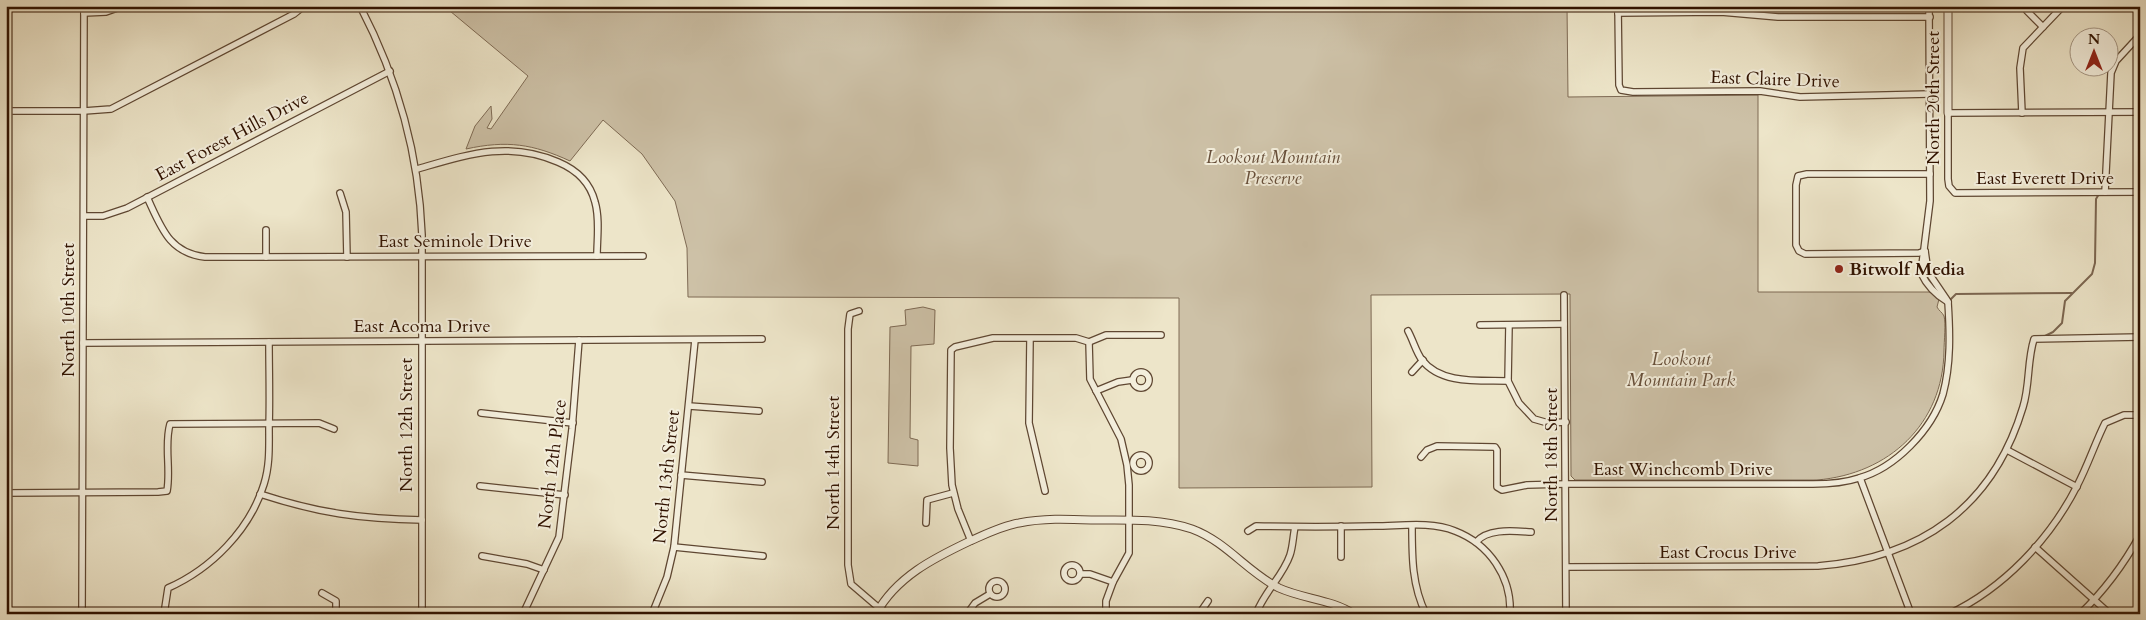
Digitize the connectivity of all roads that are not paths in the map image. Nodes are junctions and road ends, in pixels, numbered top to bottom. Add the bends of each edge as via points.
1 (124, 6) edge
2 (304, 6) edge
3 (360, 6) edge
4 (1618, 6) edge
5 (1929, 6) edge
6 (1948, 6) edge
7 (2063, 6) edge
8 (1729, 9) edge
9 (84, 10) edge
10 (2027, 11) dead end
11 (1618, 13) junction
12 (1930, 17) junction
13 (2043, 27) junction
14 (2140, 36) edge
15 (390, 71) junction
16 (1928, 94) junction
17 (6, 111) edge
18 (84, 111) junction
19 (2108, 112) junction
20 (2140, 112) edge
21 (1948, 113) junction
22 (2022, 113) junction
23 (417, 169) junction
24 (1930, 174) junction
25 (1951, 190) joint
26 (2105, 192) junction
27 (2140, 192) edge
28 (340, 193) dead end
29 (147, 197) junction
30 (84, 216) junction
31 (266, 230) dead end
32 (1924, 251) junction
33 (422, 256) junction
34 (597, 256) junction
35 (643, 256) dead end
36 (266, 257) junction
37 (347, 257) junction
38 (1564, 295) dead end
39 (859, 311) dead end
40 (1564, 324) junction
41 (1480, 325) dead end
42 (1510, 325) junction
43 (1408, 331) dead end
44 (1161, 335) dead end
45 (2140, 336) edge
46 (762, 339) dead end
47 (1030, 339) junction
48 (579, 340) junction
49 (695, 340) junction
50 (421, 341) junction
51 (269, 342) junction
52 (1089, 342) junction
53 (83, 343) junction
54 (1423, 360) junction
55 (1412, 372) dead end
56 (1132, 380) dead end
57 (1508, 381) junction
58 (1096, 391) junction
59 (689, 406) junction
60 (759, 411) dead end
61 (481, 413) dead end
62 (2140, 415) edge
63 (1566, 422) junction
64 (270, 423) junction
65 (573, 423) junction
66 (334, 429) dead end
67 (2007, 450) junction
68 (1421, 457) dead end
69 (682, 475) junction
70 (1860, 478) junction
71 (762, 482) dead end
72 (1565, 484) junction
73 (480, 486) dead end
74 (2077, 487) junction
75 (1045, 491) dead end
76 (6, 493) edge
77 (83, 493) junction
78 (953, 493) junction
79 (260, 494) junction
80 (565, 495) junction
81 (1130, 519) junction
82 (422, 520) junction
83 (926, 523) dead end
84 (1341, 526) junction
85 (1412, 526) junction
86 (1295, 527) junction
87 (1248, 531) dead end
88 (1531, 532) dead end
89 (2140, 535) edge
90 (971, 541) junction
91 (1476, 542) junction
92 (2137, 546) edge
93 (674, 547) junction
94 (2035, 547) junction
95 (1889, 554) junction
96 (482, 556) dead end
97 (763, 556) dead end
98 (1341, 557) dead end
99 (1567, 567) junction
100 (544, 570) junction
101 (1081, 574) dead end
102 (1113, 582) junction
103 (1273, 584) junction
104 (322, 593) dead end
105 (990, 594) dead end
106 (2094, 599) junction
107 (1208, 601) dead end
108 (877, 611) edge
109 (1202, 613) edge
110 (82, 614) edge
111 (164, 614) edge
112 (336, 614) edge
113 (422, 614) edge
114 (523, 614) edge
115 (652, 614) edge
116 (889, 614) edge
117 (967, 614) edge
118 (1106, 614) edge
119 (1256, 614) edge
120 (1354, 614) edge
121 (1426, 614) edge
122 (1510, 614) edge
123 (1566, 614) edge
124 (1911, 614) edge
125 (1949, 614) edge
126 (2080, 614) edge
127 (2110, 614) edge

1 - 9 street via 106,12
2 - 18 street via 258,34 111,109
3 - 15 street, North 12th Street
4 - 11 street
5 - 12 street
6 - 21 street, North 20th Street
7 - 13 street
8 - 11 street
8 - 12 street via 1778,17
9 - 18 street, North 10th Street
10 - 13 street
11 - 16 street, East Claire Drive via 1621,90 1760,91 1800,97
12 - 16 street
13 - 22 street via 2023,48 2020,68
14 - 19 street via 2113,66
15 - 23 street, North 12th Street
15 - 29 street, East Forest Hills Drive
16 - 24 street
17 - 18 street
18 - 30 street, North 10th Street
19 - 20 street
19 - 22 street
19 - 26 street
21 - 22 street
21 - 25 street, North 20th Street via 1948,179
23 - 33 street, North 12th Street
23 - 34 street via 462,156 506,150 533,153 568,166 585,181 596,204
24 - 32 street
24 - 32 street via 1798,176 1796,245 1799,252
25 - 26 street, East Everett Drive via 1962,193
26 - 27 street, East Everett Drive
28 - 37 street via 346,212
29 - 30 street, East Forest Hills Drive via 114,214
29 - 36 street, East Seminole Drive via 166,235 186,253 205,257
30 - 53 street, North 10th Street
31 - 36 street
32 - 70 street via 1921,265 1925,282 1948,302 1948,371 1939,402 1924,430 1894,459
33 - 34 street, East Seminole Drive
33 - 37 street, East Seminole Drive
33 - 50 street, North 12th Street
34 - 35 street, East Seminole Drive
36 - 37 street, East Seminole Drive
38 - 40 street, North 18th Street
39 - 108 street, North 14th Street via 850,314 848,329 848,565 851,584
40 - 42 street
40 - 63 street, North 18th Street
41 - 42 street
42 - 57 street
43 - 54 street
44 - 52 street via 1106,335
45 - 67 street, East Crocus Drive via 2034,339 2024,404
46 - 49 street, East Acoma Drive
47 - 52 street via 1076,338
47 - 75 street via 1029,423
47 - 78 street via 985,339 951,350
48 - 49 street, East Acoma Drive
48 - 50 street, East Acoma Drive
48 - 65 street, North 12th Place
49 - 59 street, North 13th Street
50 - 51 street, East Acoma Drive
50 - 82 street, North 12th Street
51 - 53 street, East Acoma Drive
51 - 64 street
52 - 58 street via 1090,379
53 - 77 street, North 10th Street
54 - 55 street
54 - 57 street via 1445,376 1460,380
56 - 58 street
57 - 63 street via 1519,403 1534,418 1548,423
58 - 81 street via 1121,439 1130,465
59 - 60 street
59 - 69 street, North 13th Street
61 - 65 street
62 - 74 street via 2124,415 2105,422
63 - 72 street, North 18th Street
64 - 66 street via 319,423
64 - 77 street via 170,424 167,491
64 - 79 street via 268,463
65 - 80 street, North 12th Place
67 - 74 street
67 - 95 street, East Crocus Drive via 1987,482 1962,510 1926,536
68 - 72 street, East Winchcomb Drive via 1437,446 1495,447 1497,487 1502,490 1527,485
69 - 71 street
69 - 93 street, North 13th Street
70 - 72 street, East Winchcomb Drive via 1813,484
70 - 95 street
72 - 99 street, North 18th Street
73 - 80 street
74 - 94 street via 2064,510
76 - 77 street
77 - 110 street, North 10th Street
78 - 83 street via 927,500
78 - 90 street
79 - 82 street via 334,514
79 - 111 street via 250,515 225,549 187,579 168,588
80 - 100 street, North 12th Place via 559,536
81 - 90 street via 1058,519 1018,523
81 - 102 street via 1129,554
81 - 103 street via 1170,523 1207,536
82 - 113 street, North 12th Street
84 - 85 street
84 - 86 street
84 - 98 street
85 - 91 street via 1453,530
85 - 121 street via 1412,567
86 - 87 street via 1256,526
86 - 103 street via 1290,554
88 - 91 street via 1489,533
89 - 92 street
90 - 108 street via 913,573 889,594
91 - 122 street via 1500,570 1509,595
92 - 106 street
93 - 97 street
93 - 115 street, North 13th Street via 667,577
94 - 106 street
94 - 125 street via 1992,588
95 - 99 street, East Crocus Drive via 1848,564 1818,566
95 - 124 street
96 - 100 street
99 - 123 street, North 18th Street
100 - 114 street, North 12th Place
101 - 102 street
102 - 118 street via 1106,601
103 - 119 street
103 - 120 street
104 - 112 street via 336,602
105 - 117 street via 975,603
106 - 126 street
106 - 127 street
107 - 109 street
108 - 116 street

